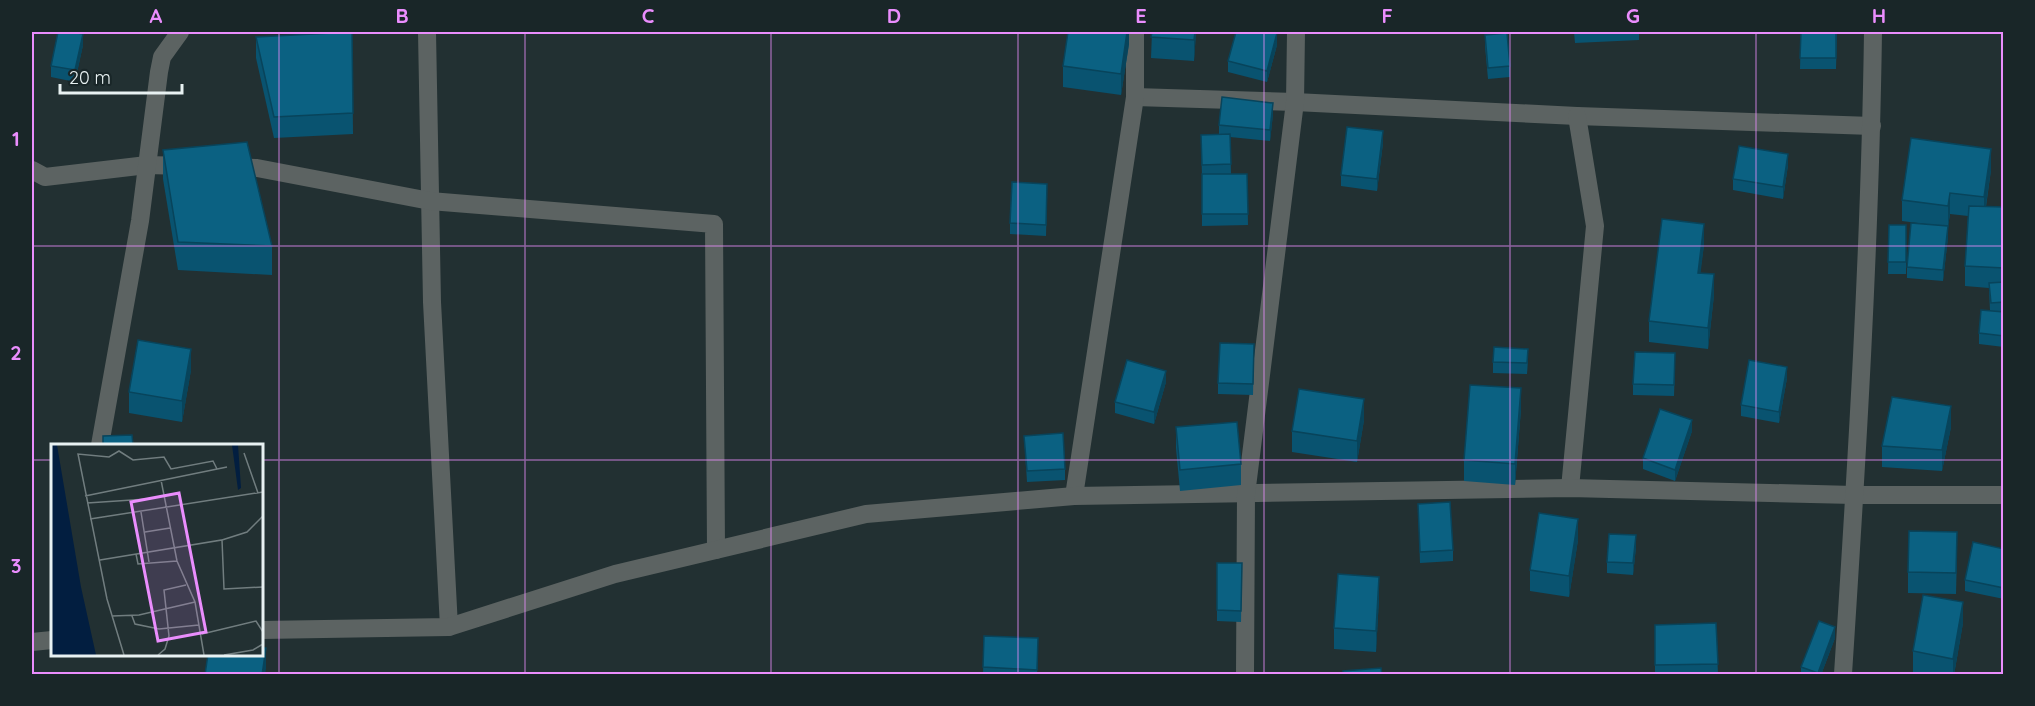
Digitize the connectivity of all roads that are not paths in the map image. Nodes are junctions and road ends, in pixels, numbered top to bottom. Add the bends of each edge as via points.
1 (180, 32) edge
2 (427, 32) edge
3 (1135, 32) edge
4 (1296, 32) edge
5 (1873, 32) edge
6 (1135, 97) junction
7 (1295, 102) junction
8 (1577, 117) junction
9 (1872, 126) junction
10 (147, 165) junction
11 (32, 170) edge
12 (430, 201) junction
13 (100, 444) edge
14 (1569, 488) junction
15 (1246, 495) junction
16 (1854, 495) junction
17 (2004, 495) edge
18 (1074, 496) junction
19 (716, 550) junction
20 (449, 627) junction
21 (262, 630) edge
22 (51, 640) edge
23 (32, 642) edge
24 (1245, 675) edge
25 (1843, 675) edge

1 - 10 street via 162,57
2 - 12 street
3 - 6 street
4 - 7 street
5 - 9 street
6 - 7 street
6 - 18 street
7 - 8 street
7 - 15 street
8 - 9 street
8 - 14 street via 1595,226
9 - 16 street
10 - 11 street via 45,177
10 - 12 street via 256,168
10 - 13 street
12 - 19 street via 714,224
12 - 20 street
14 - 15 street
14 - 16 street
15 - 18 street
15 - 24 street
16 - 17 street
16 - 25 street
18 - 19 street via 866,514
19 - 20 street via 615,574
20 - 21 street
22 - 23 street

